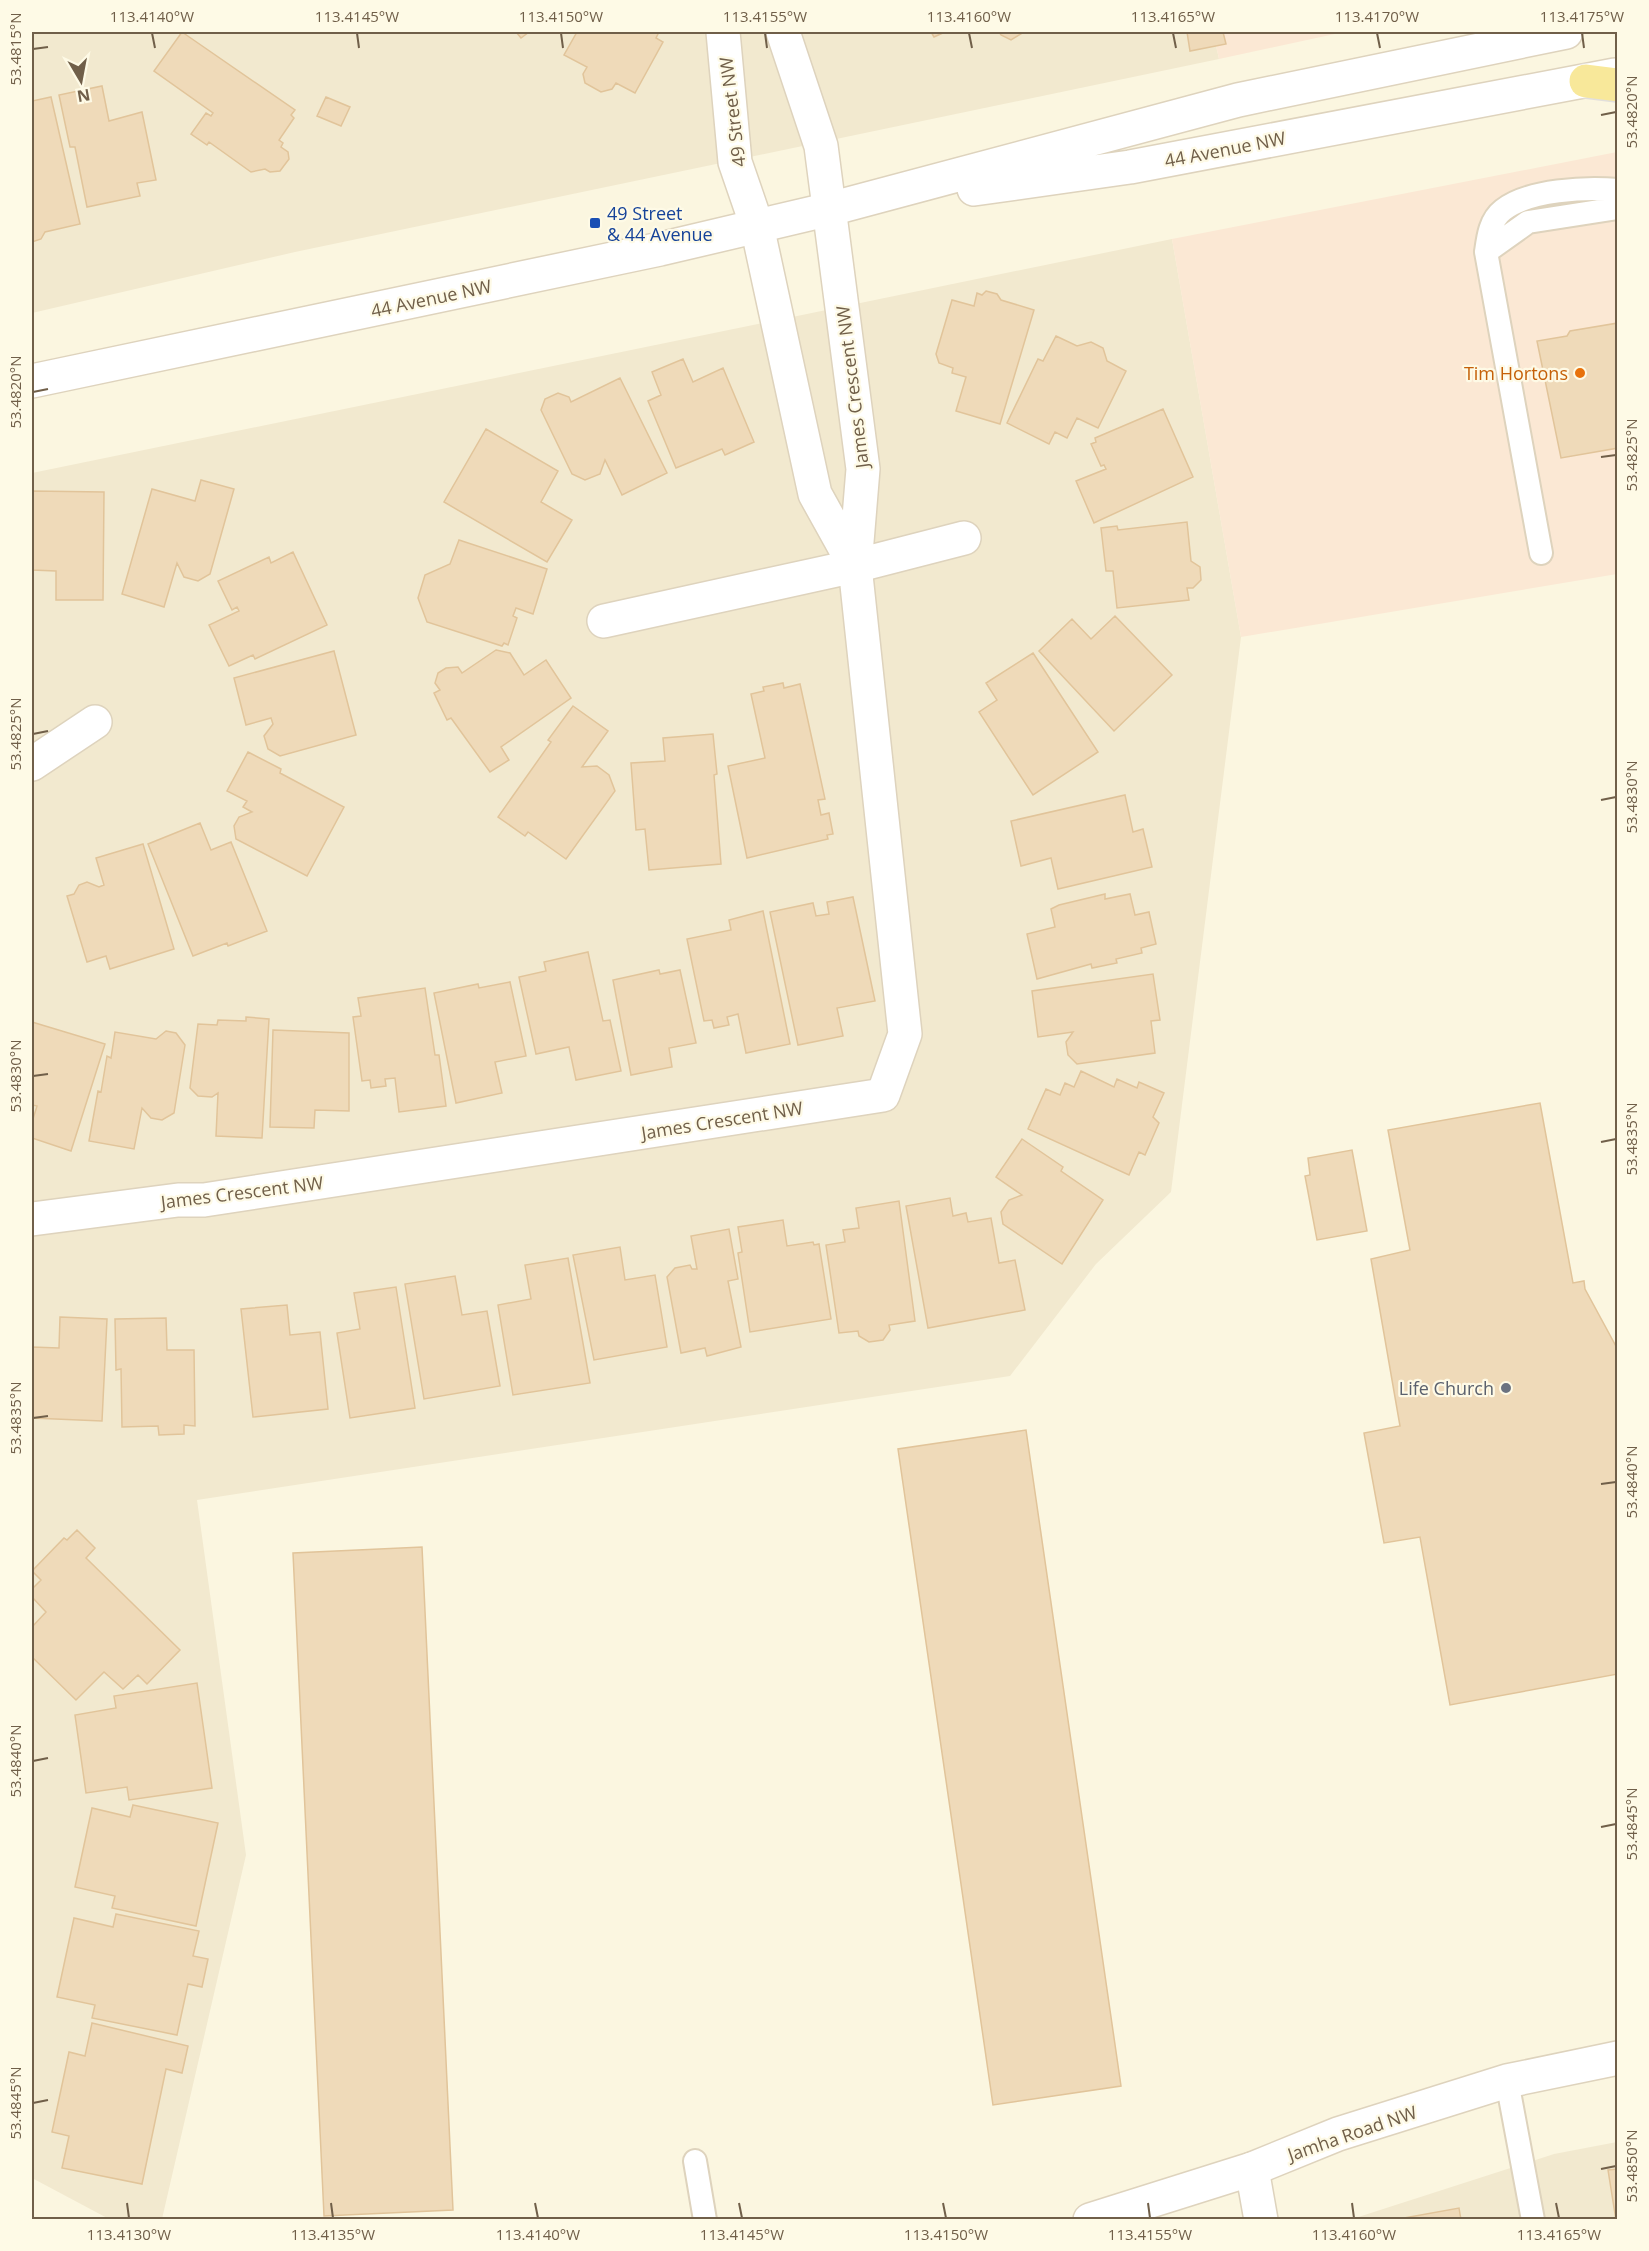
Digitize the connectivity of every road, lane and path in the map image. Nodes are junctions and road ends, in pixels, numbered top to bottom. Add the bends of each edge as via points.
1 (723, 32) edge
2 (783, 32) edge
3 (1566, 32) edge
4 (1617, 75) edge
5 (1602, 83) edge
6 (1617, 190) edge
7 (1617, 208) edge
8 (830, 209) junction
9 (757, 226) junction
10 (1486, 252) junction
11 (32, 381) edge
12 (964, 538) dead end
13 (1541, 553) dead end
14 (855, 566) junction
15 (604, 621) dead end
16 (94, 722) dead end
17 (32, 764) edge
18 (32, 1219) edge
19 (1617, 2058) edge
20 (1507, 2081) junction
21 (695, 2161) dead end
22 (1252, 2169) junction
23 (705, 2220) edge
24 (1090, 2220) edge
25 (1261, 2220) edge
26 (1533, 2220) edge

1 - 9 street, 49 Street NW via 735,162
2 - 8 street via 821,146
3 - 8 street, 44 Avenue NW via 1238,100
4 - 5 street, 44 Avenue NW
5 - 8 street, 44 Avenue NW via 1130,167
6 - 10 lane via 1599,188 1520,200 1502,211 1489,231
7 - 10 lane via 1528,222
8 - 9 street, 44 Avenue NW
8 - 14 street, James Crescent NW via 863,469
9 - 11 street, 44 Avenue NW via 440,297
9 - 14 street, James Crescent NW via 815,494
10 - 13 lane
12 - 14 street
14 - 15 street
14 - 18 street, James Crescent NW via 905,1034 883,1095 204,1200
16 - 17 street
19 - 20 street, Jamha Road NW
20 - 22 street, Jamha Road NW via 1338,2134
20 - 26 lane
21 - 23 lane
22 - 24 street, Jamha Road NW
22 - 25 street

